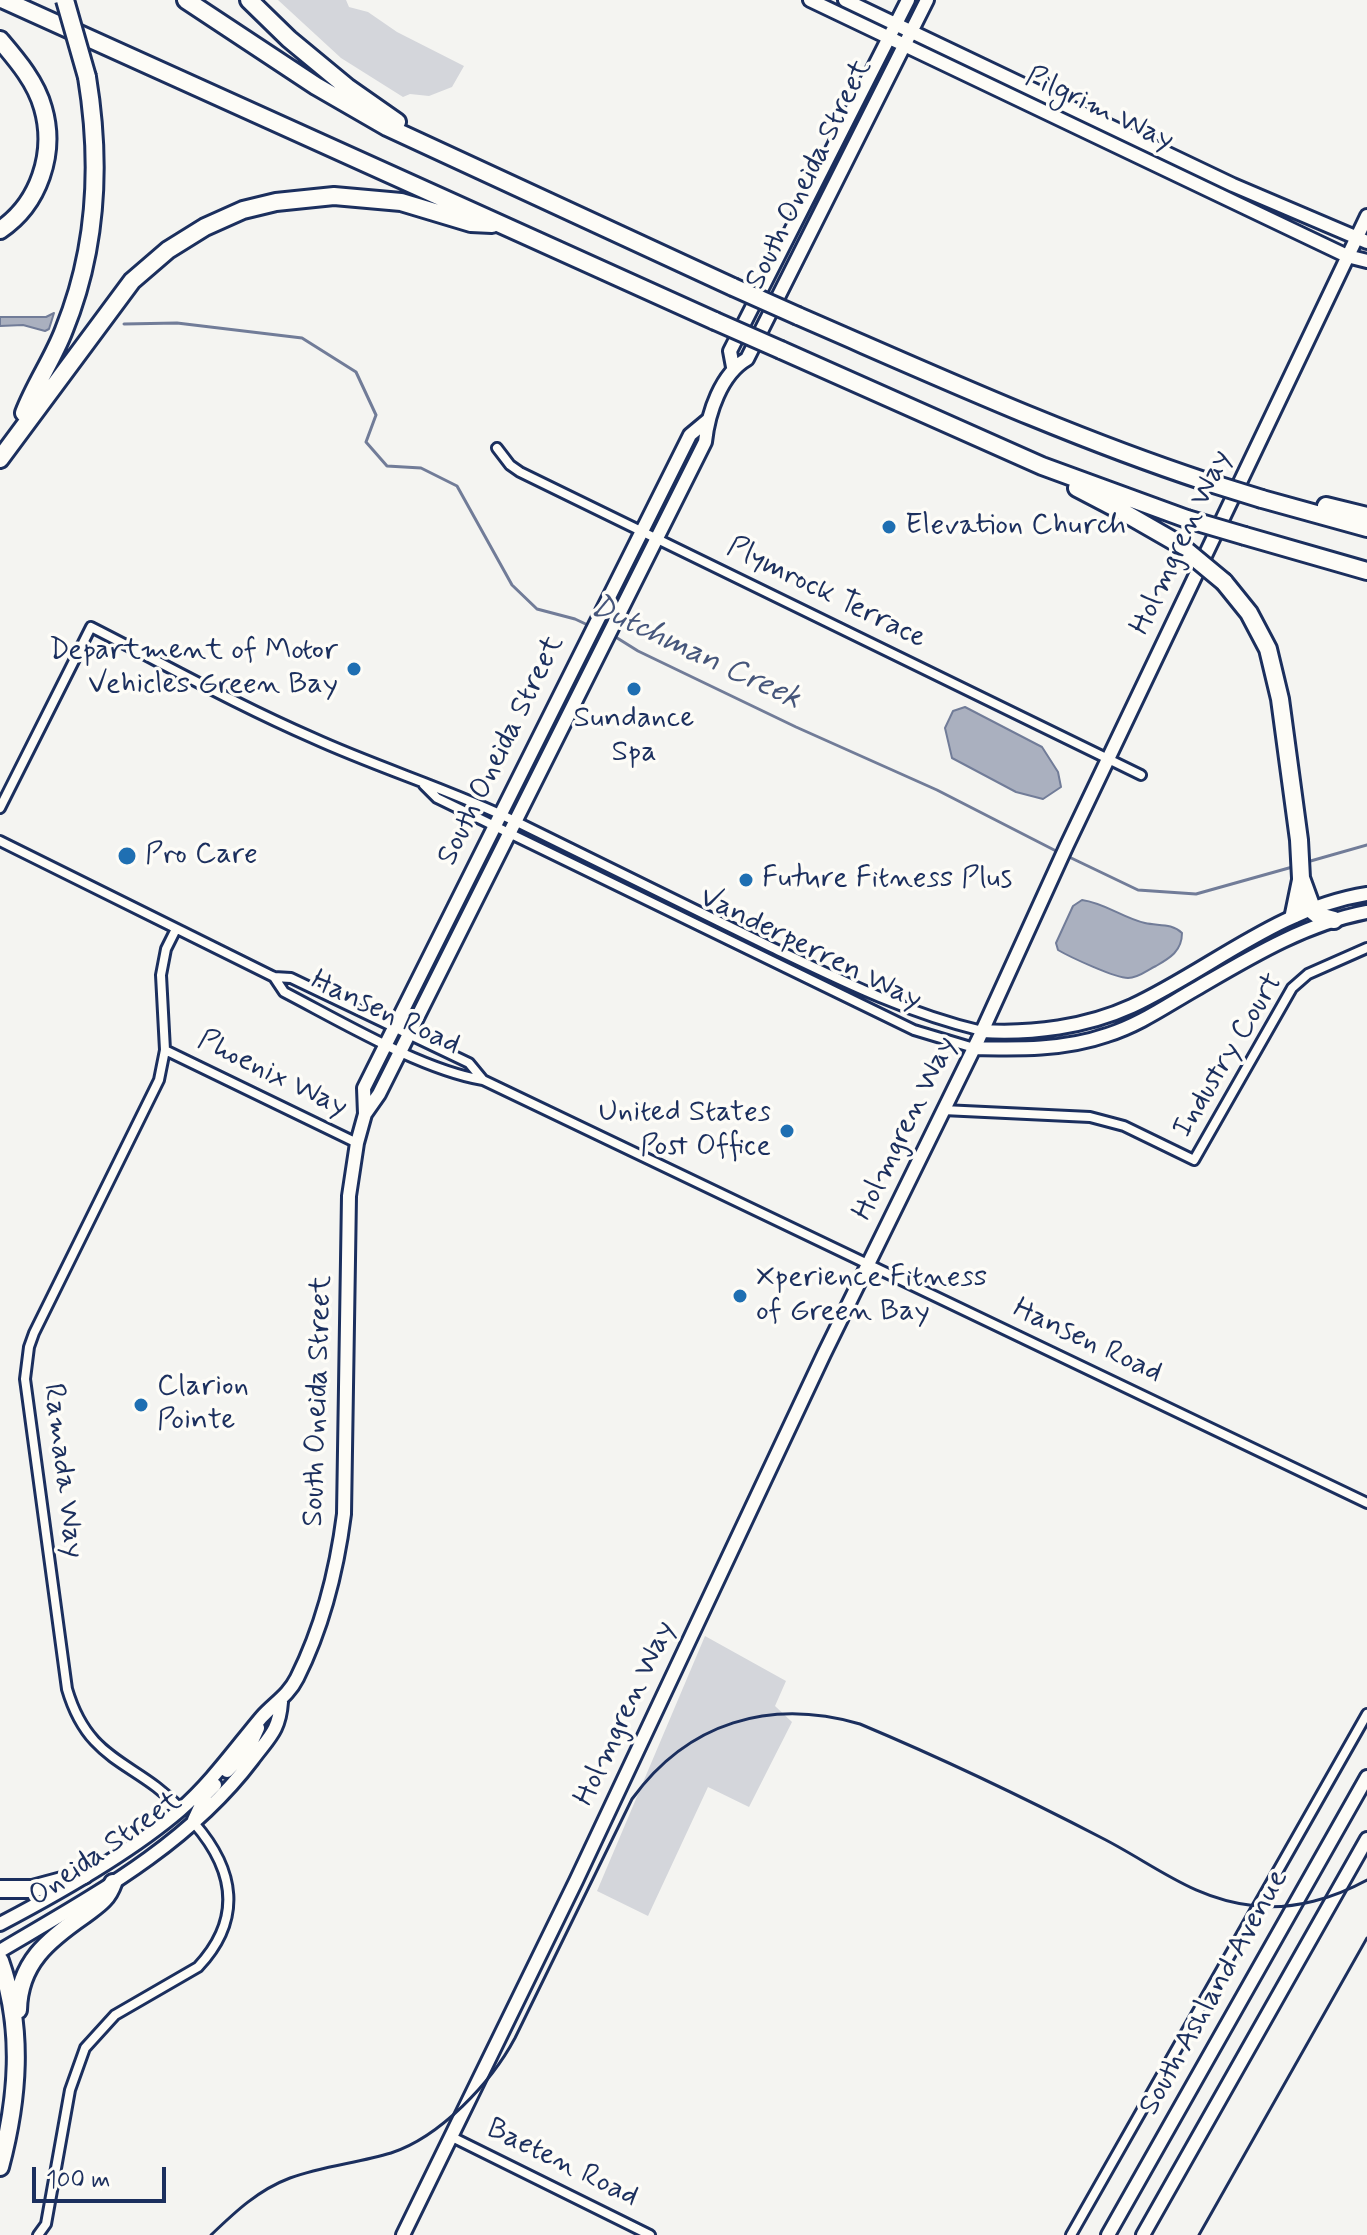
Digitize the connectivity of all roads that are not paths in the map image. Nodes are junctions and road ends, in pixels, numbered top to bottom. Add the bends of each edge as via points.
1 (4, 0) edge
2 (65, 0) edge
3 (186, 0) edge
4 (249, 0) edge
5 (810, 0) edge
6 (845, 0) edge
7 (908, 0) edge
8 (927, 0) edge
9 (895, 25) junction
10 (911, 32) junction
11 (889, 38) junction
12 (0, 40) edge
13 (904, 46) junction
14 (424, 142) junction
15 (1367, 216) edge
16 (506, 225) junction
17 (0, 230) edge
18 (1361, 240) edge
19 (1347, 256) junction
20 (1367, 261) edge
21 (733, 367) junction
22 (708, 420) junction
23 (11, 444) junction
24 (497, 448) dead end
25 (0, 459) edge
26 (1042, 466) junction
27 (1264, 495) junction
28 (1367, 516) edge
29 (1367, 528) edge
30 (642, 530) junction
31 (657, 537) junction
32 (1367, 571) edge
33 (1108, 760) junction
34 (1141, 775) dead end
35 (0, 808) edge
36 (497, 820) junction
37 (512, 826) junction
38 (0, 841) edge
39 (1301, 878) junction
40 (1367, 894) edge
41 (1311, 908) junction
42 (1367, 912) edge
43 (1294, 914) junction
44 (1334, 920) junction
45 (176, 929) junction
46 (1367, 948) edge
47 (274, 977) junction
48 (392, 1027) junction
49 (982, 1031) junction
50 (407, 1034) junction
51 (384, 1042) junction
52 (974, 1048) junction
53 (165, 1050) junction
54 (400, 1050) junction
55 (483, 1080) junction
56 (943, 1110) junction
57 (365, 1114) junction
58 (357, 1143) junction
59 (869, 1266) junction
60 (1367, 1503) edge
61 (281, 1702) junction
62 (264, 1714) junction
63 (1367, 1714) edge
64 (1367, 1777) edge
65 (181, 1809) junction
66 (194, 1823) junction
67 (1367, 1839) edge
68 (84, 1875) junction
69 (113, 1883) junction
70 (0, 1889) edge
71 (0, 1924) edge
72 (0, 1951) edge
73 (0, 1961) edge
74 (16, 2039) junction
75 (452, 2137) junction
76 (0, 2167) edge
77 (38, 2235) edge
78 (403, 2235) edge
79 (650, 2235) edge
80 (1071, 2235) edge
81 (1108, 2235) edge
82 (1143, 2235) edge

1 - 16 highway
2 - 23 highway, bridge via 87,77 94,131 96,179 89,241 80,285 59,341
3 - 14 highway via 316,86
4 - 14 highway via 347,87
5 - 11 street, Pilgrim Way
6 - 9 street, Pilgrim Way
7 - 9 street, South Oneida Street
8 - 10 street, South Oneida Street
9 - 10 street, Pilgrim Way
9 - 11 street, South Oneida Street
10 - 13 street, South Oneida Street
10 - 18 street, Pilgrim Way
11 - 13 street, Pilgrim Way
11 - 21 street, South Oneida Street via 730,351
12 - 17 highway via 34,86 48,141 35,192
13 - 19 street, Pilgrim Way
13 - 21 street, South Oneida Street via 747,359
14 - 27 highway, bridge via 733,287 1044,423 1208,482
15 - 18 street, Holmgren Way
16 - 23 highway via 471,223 401,202 334,196 243,210 168,250 132,281
16 - 26 highway, bridge
18 - 19 street, Holmgren Way
19 - 20 street, Pilgrim Way
19 - 33 street, Holmgren Way
21 - 22 street, South Oneida Street
22 - 30 street, South Oneida Street via 690,435
22 - 31 street, South Oneida Street via 705,442
23 - 25 highway
24 - 30 street, Plymrock Terrace via 520,472
26 - 32 highway, bridge via 1187,519
26 - 39 highway, bridge via 1177,543 1224,582 1249,613 1268,649 1280,699
27 - 28 highway
27 - 29 highway
30 - 31 street, Plymrock Terrace
30 - 36 street, South Oneida Street
31 - 33 street, Plymrock Terrace
31 - 37 street, South Oneida Street
33 - 34 street, Plymrock Terrace
33 - 49 street, Holmgren Way
35 - 36 street, Vanderperren Way via 91,627 313,739
36 - 37 street, Vanderperren Way
36 - 48 street, South Oneida Street
37 - 49 street, Vanderperren Way via 898,1006
37 - 50 street, South Oneida Street
37 - 52 street, Vanderperren Way via 914,1030
38 - 45 street, Hansen Road
39 - 41 highway
39 - 43 highway
40 - 41 street, Vanderperren Way
41 - 43 street, Vanderperren Way
41 - 44 highway
42 - 44 street, Vanderperren Way
43 - 49 street, Vanderperren Way via 1128,1008 1035,1031
44 - 52 street, Vanderperren Way via 1301,932 1108,1035 1072,1046
45 - 47 street, Hansen Road
45 - 53 street, Ramada Way via 161,975
46 - 56 street, Industry Court via 1308,974 1292,988 1194,1160 1124,1126 1090,1117
47 - 48 street, Hansen Road via 291,978
47 - 51 street, Hansen Road via 284,992
48 - 50 street, Hansen Road
48 - 51 street, South Oneida Street
49 - 52 street, Holmgren Way
50 - 54 street, South Oneida Street
50 - 55 street, Hansen Road via 469,1063
51 - 54 street, Hansen Road
51 - 57 street, South Oneida Street via 364,1088
52 - 56 street, Holmgren Way
53 - 58 street, Phoenix Way
53 - 65 street, Ramada Way via 153,1094 34,1333 25,1379 72,1704 99,1748 157,1785
54 - 55 street, Hansen Road
54 - 57 street, South Oneida Street
55 - 59 street, Hansen Road
56 - 59 street, Holmgren Way
57 - 58 street, South Oneida Street
58 - 61 street, South Oneida Street via 349,1196 347,1482 340,1547 319,1623
59 - 60 street, Hansen Road
59 - 75 street, Holmgren Way
61 - 62 street, South Oneida Street
61 - 66 street, Oneida Street via 279,1724 222,1797
62 - 65 street, South Oneida Street
62 - 66 street via 249,1748 206,1794
63 - 80 street
64 - 81 street, South Ashland Avenue
65 - 68 street, South Oneida Street
65 - 69 street via 171,1832
66 - 69 street, Oneida Street
66 - 77 street via 225,1872 229,1901 223,1930 198,1967 115,2015 85,2048 74,2073 46,2224
67 - 82 street, South Ashland Avenue
68 - 70 highway via 32,1889
68 - 71 street, South Oneida Street
69 - 72 street, Oneida Street
69 - 74 highway via 108,1897 33,1958 18,1996
73 - 74 highway
74 - 76 highway via 12,2113
75 - 78 street, Holmgren Way
75 - 79 street, Baeten Road

